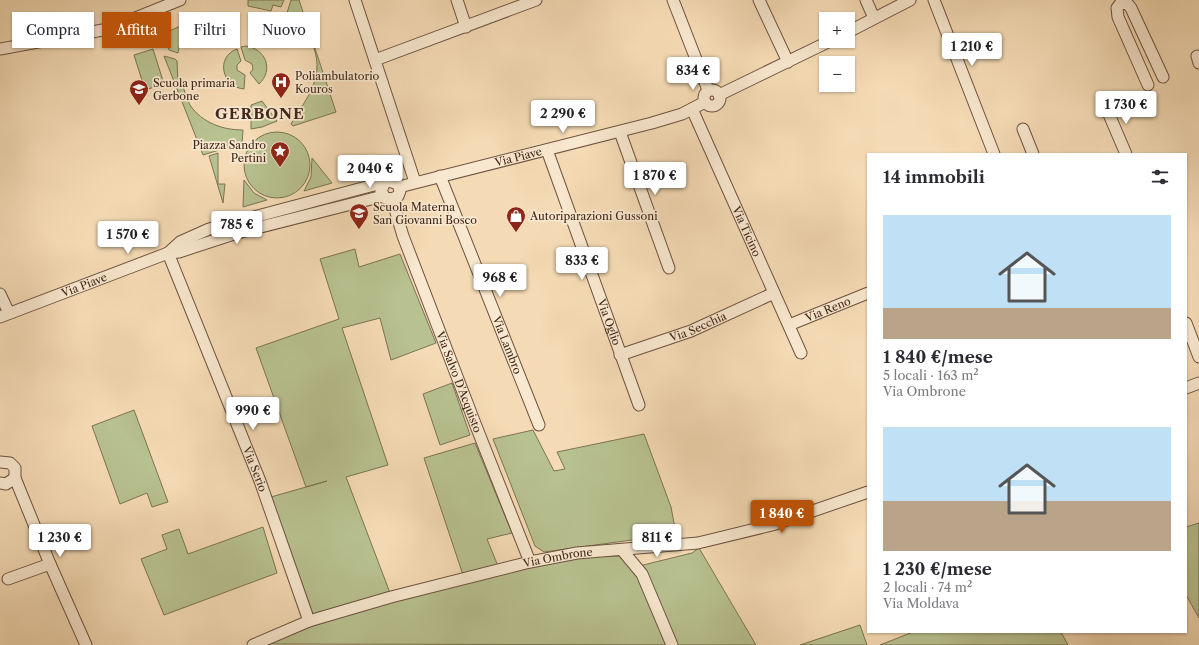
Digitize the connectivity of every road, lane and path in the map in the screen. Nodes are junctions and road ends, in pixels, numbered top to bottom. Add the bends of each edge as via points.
1 (180, 0) edge
2 (355, 0) edge
3 (457, 0) edge
4 (536, 0) edge
5 (673, 0) edge
6 (760, 0) edge
7 (866, 0) edge
8 (910, 0) edge
9 (934, 0) edge
10 (874, 18) junction
11 (466, 27) junction
12 (855, 28) edge
13 (819, 46) edge
14 (0, 49) edge
15 (375, 60) junction
16 (788, 62) junction
17 (1163, 77) dead end
18 (1148, 85) dead end
19 (708, 90) junction
20 (719, 95) junction
21 (705, 102) junction
22 (1105, 105) dead end
23 (692, 109) junction
24 (1023, 129) dead end
25 (620, 132) junction
26 (547, 150) junction
27 (994, 153) edge
28 (1033, 153) edge
29 (1126, 153) edge
30 (440, 176) junction
31 (415, 182) junction
32 (384, 184) junction
33 (399, 187) junction
34 (387, 198) junction
35 (168, 253) junction
36 (668, 268) dead end
37 (774, 293) junction
38 (867, 293) edge
39 (0, 294) edge
40 (4, 315) edge
41 (789, 325) junction
42 (1187, 327) edge
43 (801, 353) dead end
44 (620, 355) junction
45 (1199, 357) edge
46 (1199, 383) edge
47 (1187, 388) edge
48 (639, 405) dead end
49 (539, 425) dead end
50 (0, 462) edge
51 (15, 478) junction
52 (0, 483) edge
53 (867, 492) edge
54 (622, 550) junction
55 (530, 562) junction
56 (50, 564) junction
57 (8, 580) dead end
58 (309, 621) junction
59 (86, 645) edge
60 (253, 645) edge
61 (672, 645) edge

1 - 14 street via 108,29
2 - 15 street
3 - 11 street
4 - 11 street
5 - 19 street
6 - 16 street
7 - 10 street
8 - 10 street
9 - 27 street
10 - 12 street
11 - 15 street
13 - 16 street, Via Piave
15 - 31 street
16 - 20 street, Via Piave
17 - 18 street via 1131,8 1127,3 1120,4 1116,8 1118,17
19 - 20 street via 715,90
19 - 21 street via 704,95
20 - 21 street, Via Piave via 720,100 716,105 709,106
21 - 23 street, Via Piave
22 - 29 street
23 - 25 street, Via Piave
23 - 37 street, Via Ticino
24 - 28 street
25 - 26 street, Via Piave
25 - 36 street
26 - 30 street, Via Piave
26 - 44 street, Via Oglio
30 - 31 street, Via Piave
30 - 49 street, Via Lambro
31 - 33 street, Via Piave
32 - 33 street, Via Piave via 392,181
32 - 34 street via 381,189
32 - 35 street, Via Piave via 209,229 180,242
33 - 34 street via 398,196
34 - 35 street, Via Piave via 237,233 179,252
34 - 55 street, Via Salvo D'Acquisto
35 - 40 street, Via Piave
35 - 58 street, Via Serio via 257,474
37 - 41 street, Via Ticino
37 - 44 street, Via Secchia via 691,331
38 - 41 street, Via Reno
39 - 40 street
41 - 43 street, Via Ticino
42 - 45 street
44 - 48 street, Via Oglio
46 - 47 street
50 - 51 street via 13,465
51 - 52 street via 6,484
51 - 56 street
53 - 54 street, Via Ombrone via 772,525 698,543
54 - 55 street, Via Ombrone via 577,553
54 - 61 street via 642,574
55 - 58 street, Via Ombrone via 391,597
56 - 57 street
56 - 59 street
58 - 60 street, Via Ombrone

